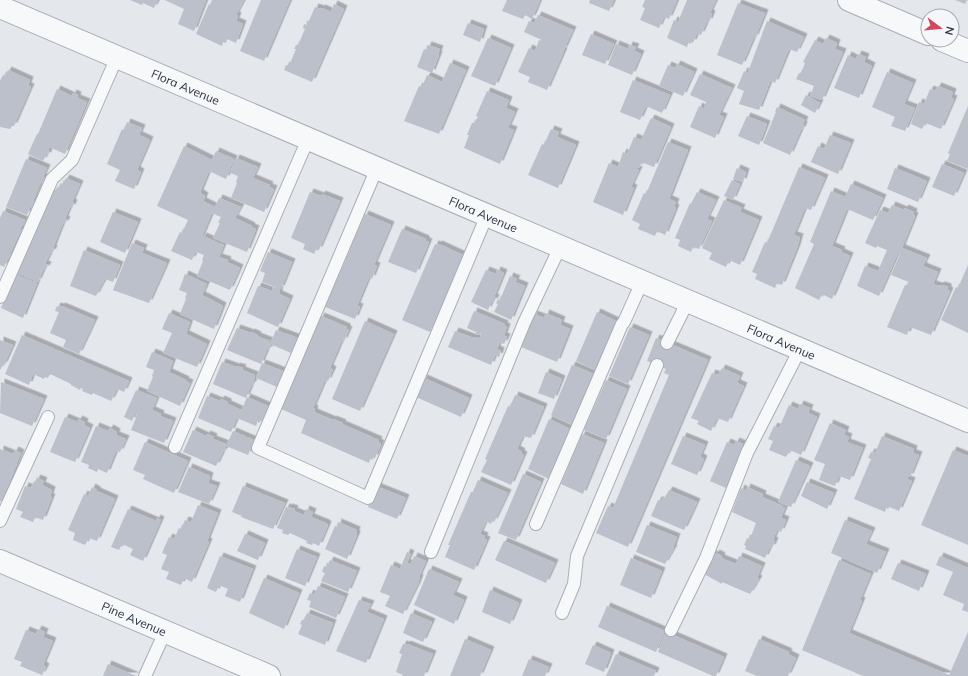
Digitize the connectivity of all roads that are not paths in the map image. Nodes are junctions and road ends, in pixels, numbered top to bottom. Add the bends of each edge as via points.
1 (849, 0) edge
2 (0, 7) edge
3 (920, 31) edge
4 (117, 57) junction
5 (308, 139) junction
6 (377, 168) junction
7 (487, 215) junction
8 (560, 247) junction
9 (642, 282) junction
10 (0, 297) edge
11 (688, 301) junction
12 (667, 343) dead end
13 (800, 349) junction
14 (657, 365) dead end
15 (48, 416) dead end
16 (968, 421) edge
17 (175, 447) dead end
18 (0, 521) edge
19 (536, 524) dead end
20 (430, 552) dead end
21 (0, 561) edge
22 (562, 613) dead end
23 (671, 630) dead end
24 (165, 632) junction
25 (145, 676) edge
26 (269, 676) edge

1 - 3 street
2 - 4 street, Flora Avenue
4 - 5 street, Flora Avenue
4 - 10 lane via 72,160 52,179
5 - 6 street, Flora Avenue
5 - 17 lane
6 - 7 street, Flora Avenue
6 - 7 lane via 258,448 368,498
7 - 8 street, Flora Avenue
8 - 9 street, Flora Avenue
8 - 20 lane via 524,323
9 - 11 street, Flora Avenue
9 - 19 lane
11 - 12 lane
11 - 13 street, Flora Avenue
13 - 16 street, Flora Avenue
13 - 23 lane via 747,453 706,558
14 - 22 lane via 577,556 574,584
15 - 18 lane
21 - 24 street, Pine Avenue
24 - 25 lane
24 - 26 street, Pine Avenue

